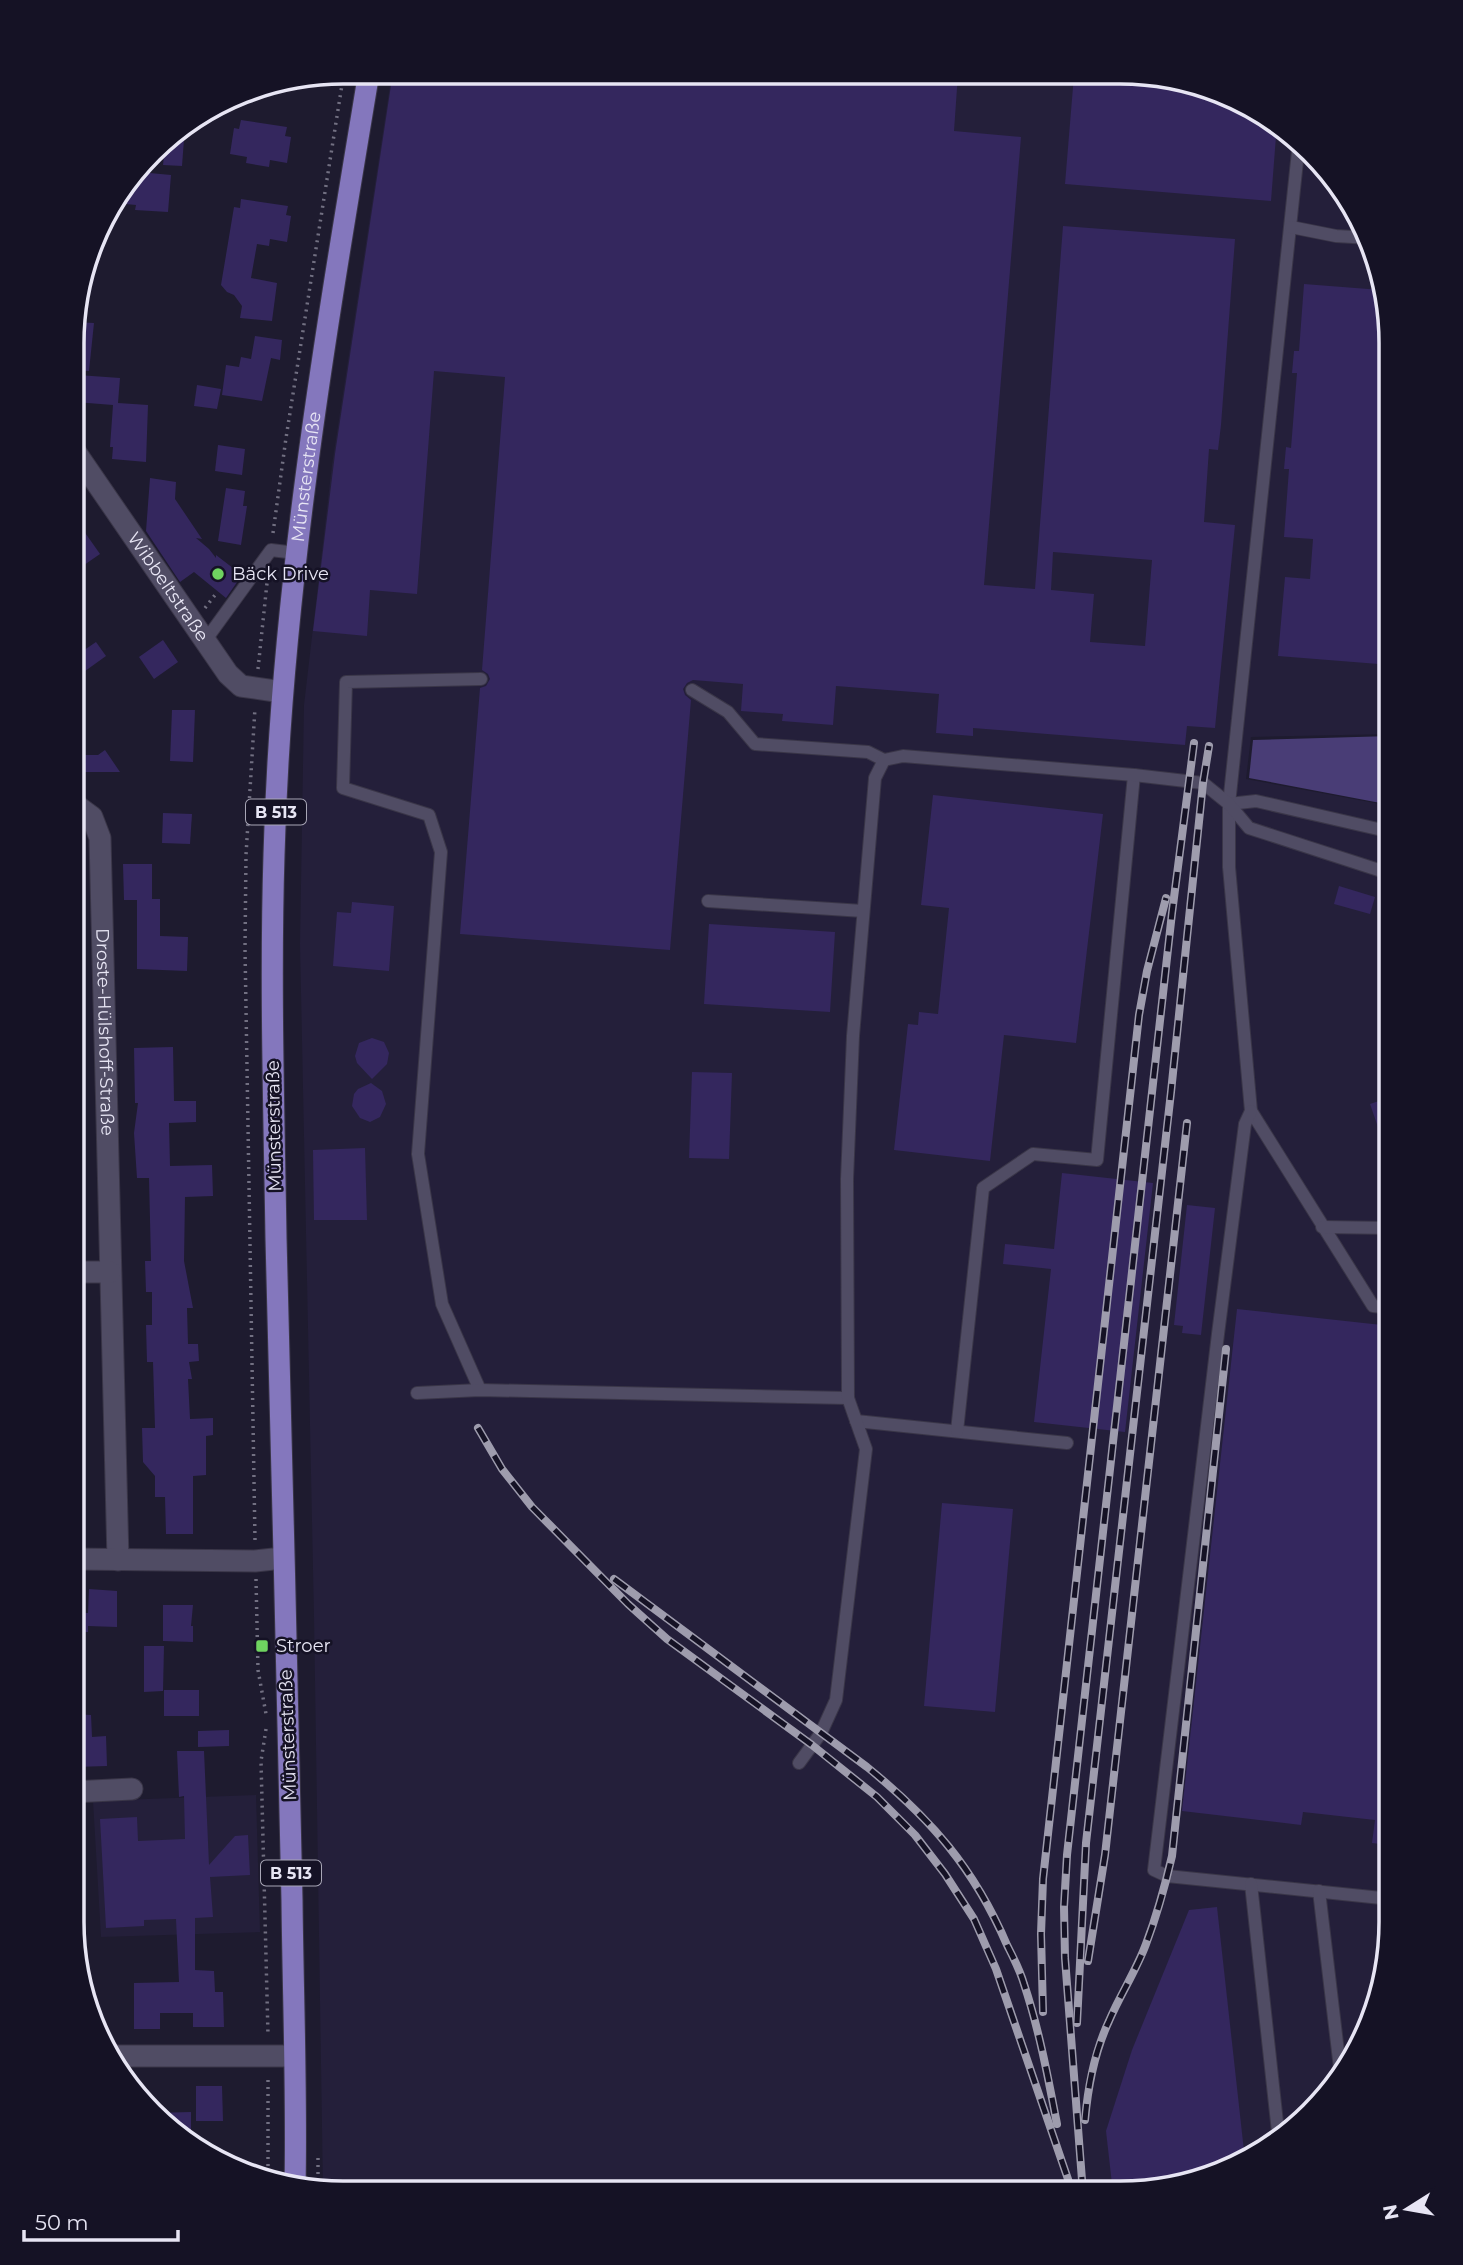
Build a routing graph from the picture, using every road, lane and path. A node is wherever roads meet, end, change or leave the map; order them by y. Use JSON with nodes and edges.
{"nodes":[{"id":1,"x":367,"y":84,"type":"edge"},
{"id":2,"x":1298,"y":155,"type":"edge"},
{"id":3,"x":1292,"y":228,"type":"junction"},
{"id":4,"x":1356,"y":237,"type":"edge"},
{"id":5,"x":84,"y":465,"type":"edge"},
{"id":6,"x":296,"y":553,"type":"junction"},
{"id":7,"x":205,"y":641,"type":"junction"},
{"id":8,"x":481,"y":679,"type":"dead end"},
{"id":9,"x":256,"y":690,"type":"junction"},
{"id":10,"x":692,"y":691,"type":"dead end"},
{"id":11,"x":282,"y":692,"type":"junction"},
{"id":12,"x":884,"y":760,"type":"junction"},
{"id":13,"x":1134,"y":775,"type":"junction"},
{"id":14,"x":1229,"y":804,"type":"junction"},
{"id":15,"x":84,"y":811,"type":"edge"},
{"id":16,"x":1379,"y":829,"type":"edge"},
{"id":17,"x":1379,"y":870,"type":"edge"},
{"id":18,"x":708,"y":901,"type":"dead end"},
{"id":19,"x":863,"y":911,"type":"junction"},
{"id":20,"x":1251,"y":1111,"type":"junction"},
{"id":21,"x":1322,"y":1227,"type":"junction"},
{"id":22,"x":1379,"y":1227,"type":"edge"},
{"id":23,"x":84,"y":1272,"type":"edge"},
{"id":24,"x":110,"y":1272,"type":"junction"},
{"id":25,"x":1379,"y":1307,"type":"edge"},
{"id":26,"x":480,"y":1390,"type":"junction"},
{"id":27,"x":417,"y":1393,"type":"dead end"},
{"id":28,"x":848,"y":1398,"type":"junction"},
{"id":29,"x":856,"y":1421,"type":"junction"},
{"id":30,"x":957,"y":1432,"type":"junction"},
{"id":31,"x":1067,"y":1443,"type":"dead end"},
{"id":32,"x":282,"y":1558,"type":"junction"},
{"id":33,"x":84,"y":1559,"type":"edge"},
{"id":34,"x":118,"y":1560,"type":"junction"},
{"id":35,"x":255,"y":1561,"type":"junction"},
{"id":36,"x":799,"y":1763,"type":"dead end"},
{"id":37,"x":132,"y":1789,"type":"dead end"},
{"id":38,"x":84,"y":1791,"type":"edge"},
{"id":39,"x":1251,"y":1884,"type":"junction"},
{"id":40,"x":1319,"y":1891,"type":"junction"},
{"id":41,"x":1379,"y":1898,"type":"edge"},
{"id":42,"x":122,"y":2056,"type":"edge"},
{"id":43,"x":268,"y":2056,"type":"junction"},
{"id":44,"x":294,"y":2056,"type":"junction"},
{"id":45,"x":1338,"y":2061,"type":"edge"},
{"id":46,"x":1278,"y":2127,"type":"edge"},
{"id":47,"x":318,"y":2153,"type":"dead end"},
{"id":48,"x":268,"y":2170,"type":"edge"},
{"id":49,"x":295,"y":2177,"type":"edge"},
{"id":50,"x":317,"y":2179,"type":"edge"}],
"edges":[{"from":1,"to":6,"type":"main road","name":"Münsterstraße","number":"B 513"},
{"from":2,"to":3,"type":"lane"},
{"from":3,"to":4,"type":"lane"},
{"from":3,"to":14,"type":"lane"},
{"from":5,"to":7,"type":"street","name":"Wibbeltstraße"},
{"from":6,"to":7,"type":"lane"},
{"from":6,"to":11,"type":"main road","name":"Münsterstraße","number":"B 513"},
{"from":7,"to":9,"type":"street","name":"Wibbeltstraße"},
{"from":8,"to":26,"type":"lane"},
{"from":9,"to":11,"type":"street","name":"Wibbeltstraße"},
{"from":9,"to":35,"type":"path"},
{"from":10,"to":12,"type":"lane"},
{"from":11,"to":32,"type":"main road","name":"Münsterstraße","number":"B 513"},
{"from":12,"to":13,"type":"lane"},
{"from":12,"to":19,"type":"lane"},
{"from":13,"to":14,"type":"lane"},
{"from":13,"to":30,"type":"lane"},
{"from":14,"to":16,"type":"lane"},
{"from":14,"to":17,"type":"lane"},
{"from":14,"to":20,"type":"lane"},
{"from":15,"to":24,"type":"street","name":"Droste-Hülshoff-Straße"},
{"from":18,"to":19,"type":"lane"},
{"from":19,"to":28,"type":"lane"},
{"from":20,"to":21,"type":"lane"},
{"from":20,"to":39,"type":"lane"},
{"from":21,"to":22,"type":"lane"},
{"from":21,"to":25,"type":"lane"},
{"from":23,"to":24,"type":"street"},
{"from":24,"to":34,"type":"street","name":"Droste-Hülshoff-Straße"},
{"from":26,"to":27,"type":"lane"},
{"from":26,"to":28,"type":"lane"},
{"from":28,"to":29,"type":"lane"},
{"from":29,"to":30,"type":"lane"},
{"from":29,"to":36,"type":"lane"},
{"from":30,"to":31,"type":"lane"},
{"from":32,"to":35,"type":"street"},
{"from":32,"to":44,"type":"main road","name":"Münsterstraße","number":"B 513"},
{"from":33,"to":34,"type":"street"},
{"from":34,"to":35,"type":"street"},
{"from":35,"to":43,"type":"path"},
{"from":37,"to":38,"type":"street"},
{"from":39,"to":40,"type":"lane"},
{"from":39,"to":46,"type":"lane"},
{"from":40,"to":41,"type":"lane"},
{"from":40,"to":45,"type":"lane"},
{"from":42,"to":43,"type":"street"},
{"from":43,"to":44,"type":"street"},
{"from":43,"to":48,"type":"path"},
{"from":44,"to":49,"type":"main road","name":"Münsterstraße","number":"B 513"},
{"from":47,"to":50,"type":"path"}]}
